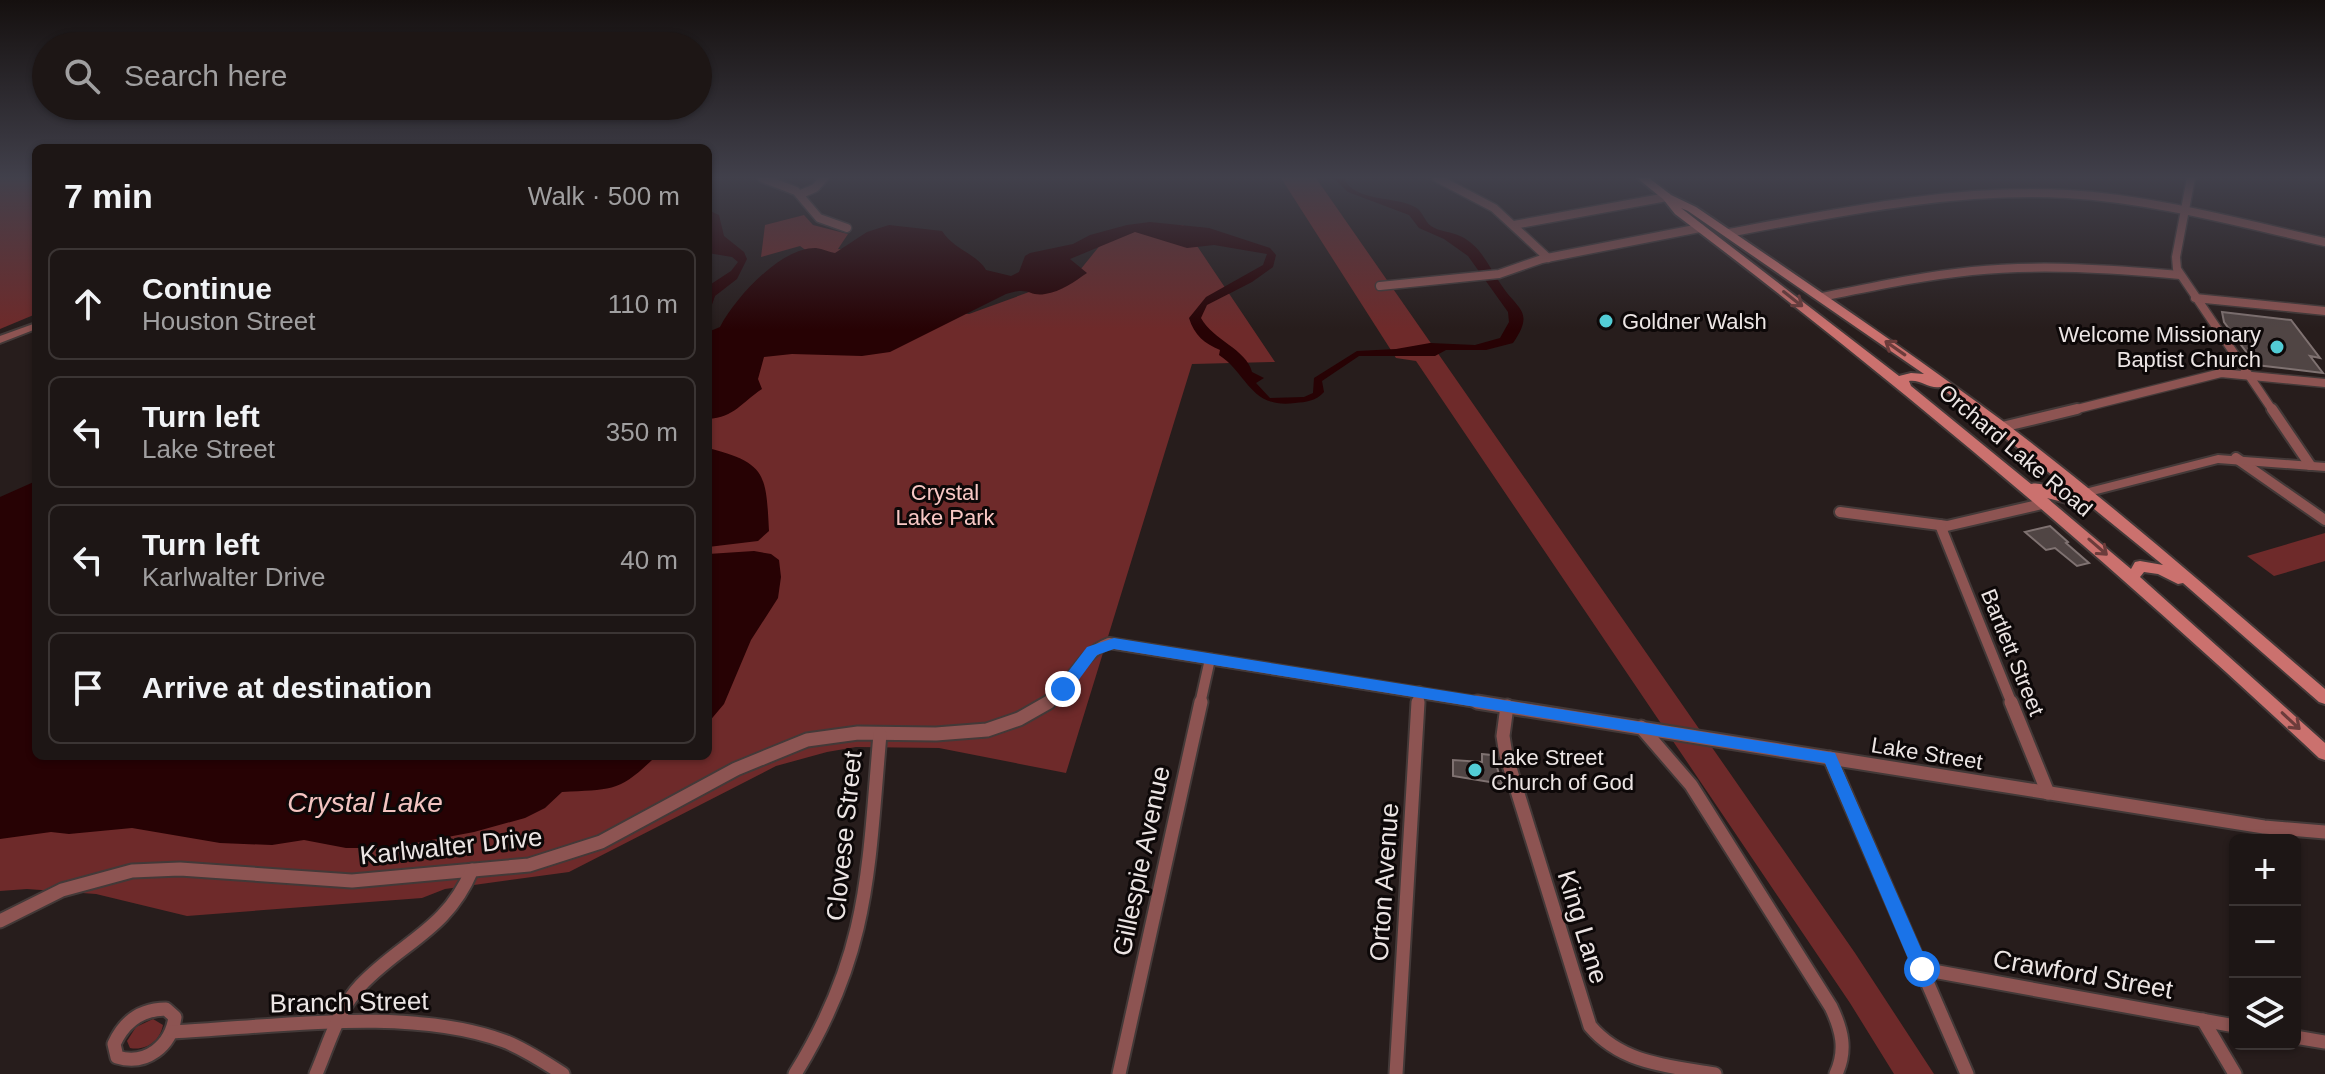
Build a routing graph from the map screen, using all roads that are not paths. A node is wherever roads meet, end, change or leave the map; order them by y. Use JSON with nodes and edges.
{"nodes":[{"id":1,"x":1517,"y":228,"type":"edge"},
{"id":2,"x":1700,"y":228,"type":"joint"},
{"id":3,"x":1721,"y":228,"type":"edge"},
{"id":4,"x":1754,"y":228,"type":"edge"},
{"id":5,"x":2183,"y":228,"type":"edge"},
{"id":6,"x":2263,"y":228,"type":"edge"},
{"id":7,"x":1728,"y":233,"type":"junction"},
{"id":8,"x":2325,"y":242,"type":"edge"},
{"id":9,"x":1548,"y":258,"type":"junction"},
{"id":10,"x":1787,"y":273,"type":"junction"},
{"id":11,"x":2180,"y":275,"type":"junction"},
{"id":12,"x":1765,"y":276,"type":"junction"},
{"id":13,"x":1380,"y":286,"type":"dead end"},
{"id":14,"x":1822,"y":297,"type":"junction"},
{"id":15,"x":2195,"y":298,"type":"junction"},
{"id":16,"x":2325,"y":311,"type":"edge"},
{"id":17,"x":32,"y":328,"type":"edge"},
{"id":18,"x":0,"y":340,"type":"edge"},
{"id":19,"x":2247,"y":374,"type":"junction"},
{"id":20,"x":2325,"y":383,"type":"edge"},
{"id":21,"x":1906,"y":388,"type":"junction"},
{"id":22,"x":1930,"y":408,"type":"junction"},
{"id":23,"x":2002,"y":427,"type":"junction"},
{"id":24,"x":2236,"y":458,"type":"junction"},
{"id":25,"x":2310,"y":465,"type":"junction"},
{"id":26,"x":2325,"y":467,"type":"edge"},
{"id":27,"x":2085,"y":493,"type":"junction"},
{"id":28,"x":2046,"y":503,"type":"junction"},
{"id":29,"x":1840,"y":512,"type":"dead end"},
{"id":30,"x":2325,"y":520,"type":"edge"},
{"id":31,"x":1940,"y":525,"type":"junction"},
{"id":32,"x":2133,"y":577,"type":"junction"},
{"id":33,"x":1098,"y":647,"type":"joint"},
{"id":34,"x":1210,"y":659,"type":"junction"},
{"id":35,"x":1419,"y":692,"type":"junction"},
{"id":36,"x":2324,"y":698,"type":"edge"},
{"id":37,"x":1507,"y":706,"type":"junction"},
{"id":38,"x":1641,"y":727,"type":"junction"},
{"id":39,"x":880,"y":734,"type":"junction"},
{"id":40,"x":2325,"y":753,"type":"edge"},
{"id":41,"x":1830,"y":758,"type":"junction"},
{"id":42,"x":2048,"y":793,"type":"junction"},
{"id":43,"x":2325,"y":832,"type":"edge"},
{"id":44,"x":472,"y":870,"type":"junction"},
{"id":45,"x":0,"y":921,"type":"edge"},
{"id":46,"x":1922,"y":969,"type":"junction"},
{"id":47,"x":2203,"y":1020,"type":"junction"},
{"id":48,"x":338,"y":1024,"type":"junction"},
{"id":49,"x":2229,"y":1025,"type":"edge"},
{"id":50,"x":173,"y":1032,"type":"dead end"},
{"id":51,"x":2301,"y":1038,"type":"edge"},
{"id":52,"x":2325,"y":1042,"type":"edge"},
{"id":53,"x":316,"y":1074,"type":"edge"},
{"id":54,"x":563,"y":1074,"type":"edge"},
{"id":55,"x":795,"y":1074,"type":"edge"},
{"id":56,"x":1119,"y":1074,"type":"edge"},
{"id":57,"x":1396,"y":1074,"type":"edge"},
{"id":58,"x":1715,"y":1074,"type":"edge"},
{"id":59,"x":1836,"y":1074,"type":"edge"},
{"id":60,"x":1967,"y":1074,"type":"edge"},
{"id":61,"x":2235,"y":1074,"type":"edge"}],
"edges":[{"from":1,"to":9,"type":"street"},
{"from":2,"to":9,"type":"street"},
{"from":2,"to":12,"type":"main road","name":"Orchard Lake Road"},
{"from":3,"to":7,"type":"main road","name":"Orchard Lake Road"},
{"from":4,"to":7,"type":"street"},
{"from":5,"to":11,"type":"street"},
{"from":6,"to":8,"type":"street"},
{"from":7,"to":10,"type":"main road","name":"Orchard Lake Road"},
{"from":9,"to":13,"type":"street"},
{"from":10,"to":12,"type":"main road"},
{"from":10,"to":14,"type":"main road","name":"Orchard Lake Road"},
{"from":11,"to":14,"type":"street"},
{"from":11,"to":15,"type":"street"},
{"from":12,"to":21,"type":"main road","name":"Orchard Lake Road","one_way":true},
{"from":23,"to":14,"type":"main road","name":"Orchard Lake Road","one_way":true},
{"from":15,"to":16,"type":"street"},
{"from":15,"to":19,"type":"street"},
{"from":17,"to":18,"type":"street"},
{"from":19,"to":20,"type":"street"},
{"from":19,"to":23,"type":"street"},
{"from":19,"to":25,"type":"street"},
{"from":21,"to":22,"type":"main road","name":"Orchard Lake Road"},
{"from":21,"to":23,"type":"main road"},
{"from":22,"to":27,"type":"main road"},
{"from":22,"to":28,"type":"main road","name":"Orchard Lake Road"},
{"from":23,"to":27,"type":"main road","name":"Orchard Lake Road"},
{"from":24,"to":25,"type":"street"},
{"from":24,"to":27,"type":"street"},
{"from":24,"to":30,"type":"street"},
{"from":25,"to":26,"type":"street"},
{"from":27,"to":36,"type":"main road","name":"Orchard Lake Road"},
{"from":28,"to":31,"type":"street"},
{"from":28,"to":32,"type":"main road","name":"Orchard Lake Road","one_way":true},
{"from":29,"to":31,"type":"street"},
{"from":31,"to":42,"type":"street","name":"Bartlett Street"},
{"from":32,"to":36,"type":"main road"},
{"from":32,"to":40,"type":"main road","name":"Orchard Lake Road","one_way":true},
{"from":33,"to":34,"type":"street","name":"Lake Street"},
{"from":33,"to":39,"type":"street","name":"Karlwalter Drive"},
{"from":34,"to":35,"type":"street","name":"Lake Street"},
{"from":34,"to":56,"type":"street","name":"Gillespie Avenue"},
{"from":35,"to":37,"type":"street","name":"Lake Street"},
{"from":35,"to":57,"type":"street","name":"Orton Avenue"},
{"from":37,"to":38,"type":"street","name":"Lake Street"},
{"from":37,"to":58,"type":"street","name":"King Lane"},
{"from":38,"to":41,"type":"street","name":"Lake Street"},
{"from":38,"to":59,"type":"street"},
{"from":39,"to":44,"type":"street","name":"Karlwalter Drive"},
{"from":39,"to":55,"type":"street","name":"Clovese Street"},
{"from":41,"to":42,"type":"street","name":"Lake Street"},
{"from":41,"to":46,"type":"street"},
{"from":42,"to":43,"type":"street","name":"Lake Street"},
{"from":44,"to":45,"type":"street","name":"Karlwalter Drive"},
{"from":44,"to":48,"type":"street"},
{"from":46,"to":47,"type":"street","name":"Crawford Street"},
{"from":46,"to":60,"type":"street"},
{"from":47,"to":49,"type":"street","name":"Crawford Street"},
{"from":47,"to":61,"type":"street"},
{"from":48,"to":50,"type":"street","name":"Branch Street"},
{"from":48,"to":53,"type":"street"},
{"from":48,"to":54,"type":"street","name":"Branch Street"},
{"from":51,"to":52,"type":"street"}]}
